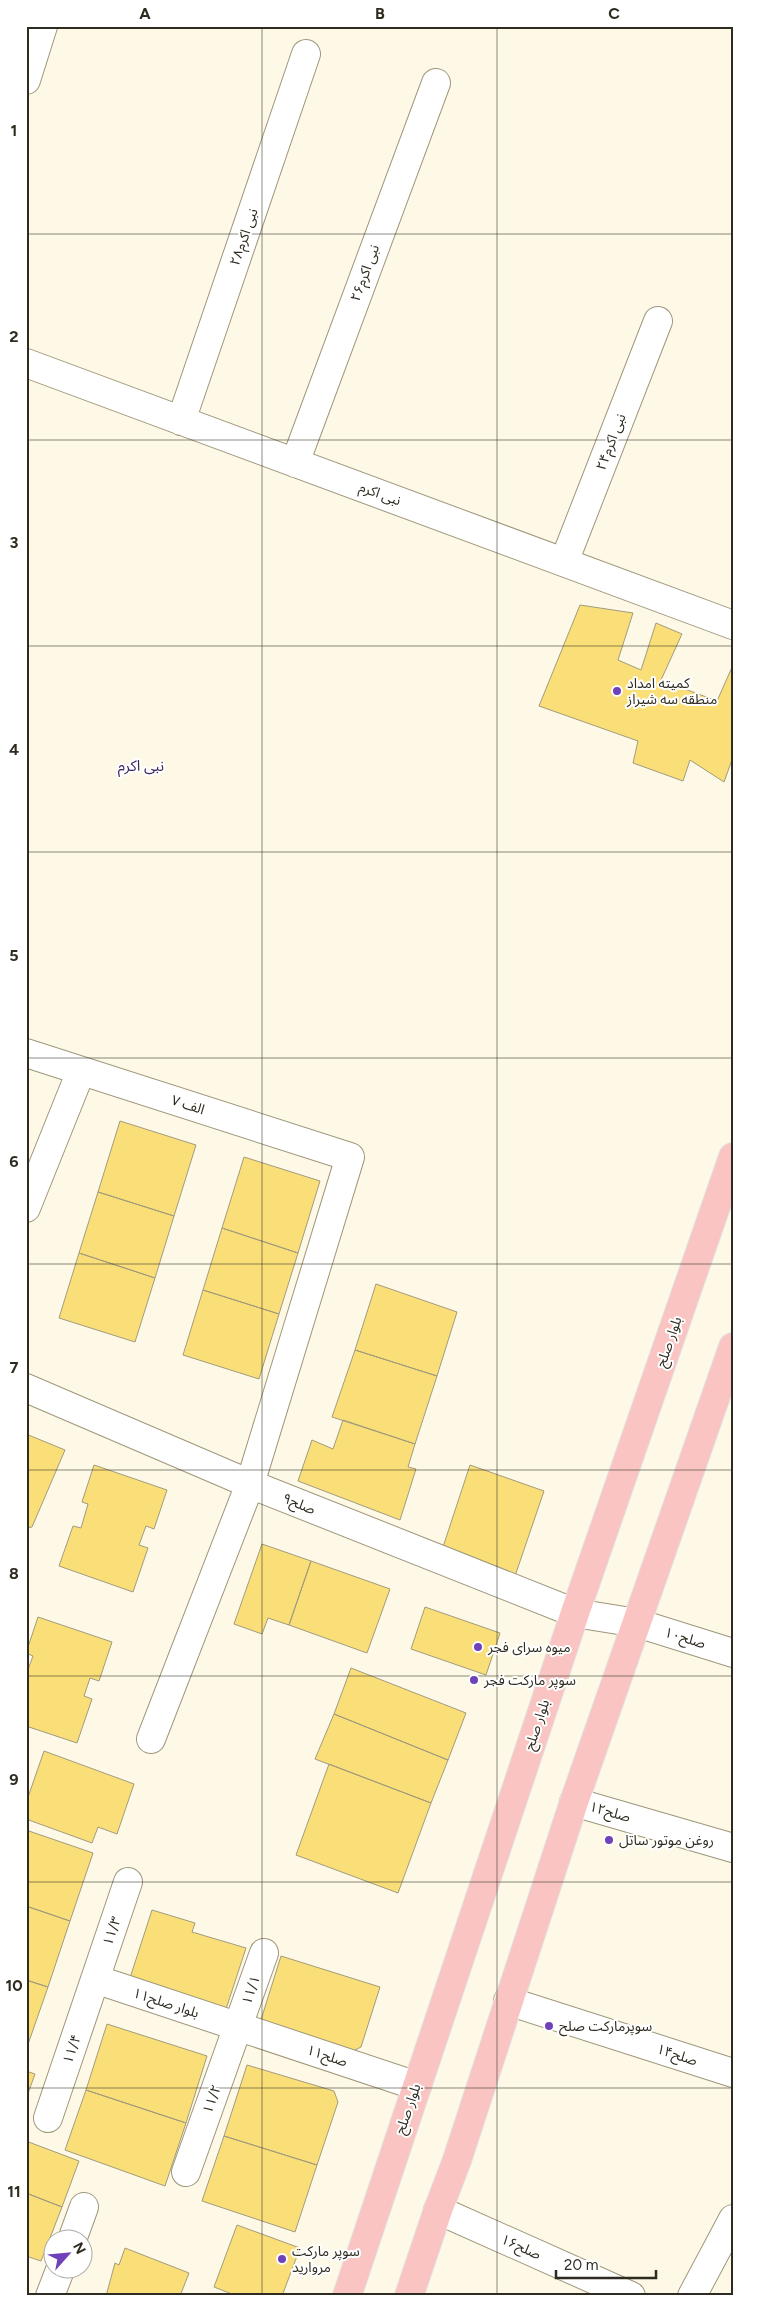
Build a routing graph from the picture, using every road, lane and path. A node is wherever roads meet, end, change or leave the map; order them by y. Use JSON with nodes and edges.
{"nodes":[{"id":1,"x":43,"y":26,"type":"edge"},
{"id":2,"x":306,"y":54,"type":"dead end"},
{"id":3,"x":26,"y":80,"type":"edge"},
{"id":4,"x":436,"y":83,"type":"dead end"},
{"id":5,"x":658,"y":321,"type":"dead end"},
{"id":6,"x":26,"y":363,"type":"edge"},
{"id":7,"x":181,"y":421,"type":"junction"},
{"id":8,"x":295,"y":463,"type":"junction"},
{"id":9,"x":564,"y":562,"type":"junction"},
{"id":10,"x":733,"y":625,"type":"edge"},
{"id":11,"x":26,"y":1054,"type":"edge"},
{"id":12,"x":81,"y":1071,"type":"junction"},
{"id":13,"x":733,"y":1157,"type":"edge"},
{"id":14,"x":26,"y":1208,"type":"edge"},
{"id":15,"x":733,"y":1347,"type":"edge"},
{"id":16,"x":26,"y":1388,"type":"edge"},
{"id":17,"x":250,"y":1484,"type":"junction"},
{"id":18,"x":575,"y":1613,"type":"junction"},
{"id":19,"x":637,"y":1623,"type":"junction"},
{"id":20,"x":733,"y":1653,"type":"edge"},
{"id":21,"x":151,"y":1739,"type":"dead end"},
{"id":22,"x":574,"y":1802,"type":"junction"},
{"id":23,"x":733,"y":1848,"type":"edge"},
{"id":24,"x":128,"y":1882,"type":"dead end"},
{"id":25,"x":264,"y":1953,"type":"dead end"},
{"id":26,"x":95,"y":1980,"type":"junction"},
{"id":27,"x":508,"y":2001,"type":"junction"},
{"id":28,"x":238,"y":2027,"type":"junction"},
{"id":29,"x":733,"y":2073,"type":"edge"},
{"id":30,"x":417,"y":2086,"type":"junction"},
{"id":31,"x":48,"y":2118,"type":"dead end"},
{"id":32,"x":186,"y":2172,"type":"dead end"},
{"id":33,"x":84,"y":2207,"type":"dead end"},
{"id":34,"x":438,"y":2210,"type":"junction"},
{"id":35,"x":733,"y":2219,"type":"edge"},
{"id":36,"x":76,"y":2230,"type":"edge"},
{"id":37,"x":56,"y":2280,"type":"edge"},
{"id":38,"x":26,"y":2293,"type":"edge"},
{"id":39,"x":34,"y":2296,"type":"edge"},
{"id":40,"x":50,"y":2296,"type":"edge"},
{"id":41,"x":347,"y":2296,"type":"edge"},
{"id":42,"x":409,"y":2296,"type":"edge"},
{"id":43,"x":631,"y":2296,"type":"edge"},
{"id":44,"x":692,"y":2296,"type":"edge"}],
"edges":[{"from":1,"to":3,"type":"street"},
{"from":2,"to":7,"type":"street","name":"نبی اکرم۲۸"},
{"from":4,"to":8,"type":"street","name":"نبی اکرم۲۶"},
{"from":5,"to":9,"type":"street","name":"نبی اکرم۲۴"},
{"from":6,"to":7,"type":"street","name":"نبی اکرم"},
{"from":7,"to":8,"type":"street","name":"نبی اکرم"},
{"from":8,"to":9,"type":"street","name":"نبی اکرم"},
{"from":9,"to":10,"type":"street","name":"نبی اکرم"},
{"from":11,"to":12,"type":"street","name":"۷ الف"},
{"from":12,"to":14,"type":"street"},
{"from":12,"to":17,"type":"street","name":"۷ الف"},
{"from":13,"to":18,"type":"main road","name":"بلوار صلح"},
{"from":15,"to":19,"type":"main road"},
{"from":16,"to":17,"type":"street","name":"صلح۹"},
{"from":17,"to":18,"type":"street","name":"صلح۹"},
{"from":17,"to":21,"type":"street"},
{"from":18,"to":19,"type":"street","name":"صلح۹"},
{"from":18,"to":30,"type":"main road","name":"بلوار صلح"},
{"from":19,"to":20,"type":"street","name":"صلح۱۰"},
{"from":19,"to":22,"type":"main road"},
{"from":22,"to":23,"type":"street","name":"صلح۱۲"},
{"from":22,"to":27,"type":"main road"},
{"from":24,"to":26,"type":"street","name":"۱۱/۳"},
{"from":25,"to":28,"type":"street","name":"۱۱/۱"},
{"from":26,"to":28,"type":"street","name":"بلوار صلح۱۱"},
{"from":26,"to":31,"type":"street","name":"۱۱/۴"},
{"from":27,"to":29,"type":"street","name":"صلح۱۴"},
{"from":27,"to":34,"type":"main road"},
{"from":28,"to":30,"type":"street","name":"صلح۱۱"},
{"from":28,"to":32,"type":"street","name":"۱۱/۲"},
{"from":30,"to":41,"type":"main road","name":"بلوار صلح"},
{"from":33,"to":36,"type":"street"},
{"from":34,"to":42,"type":"main road"},
{"from":34,"to":43,"type":"street","name":"صلح۱۶"},
{"from":35,"to":44,"type":"street"},
{"from":37,"to":40,"type":"street"},
{"from":38,"to":39,"type":"street"}]}
